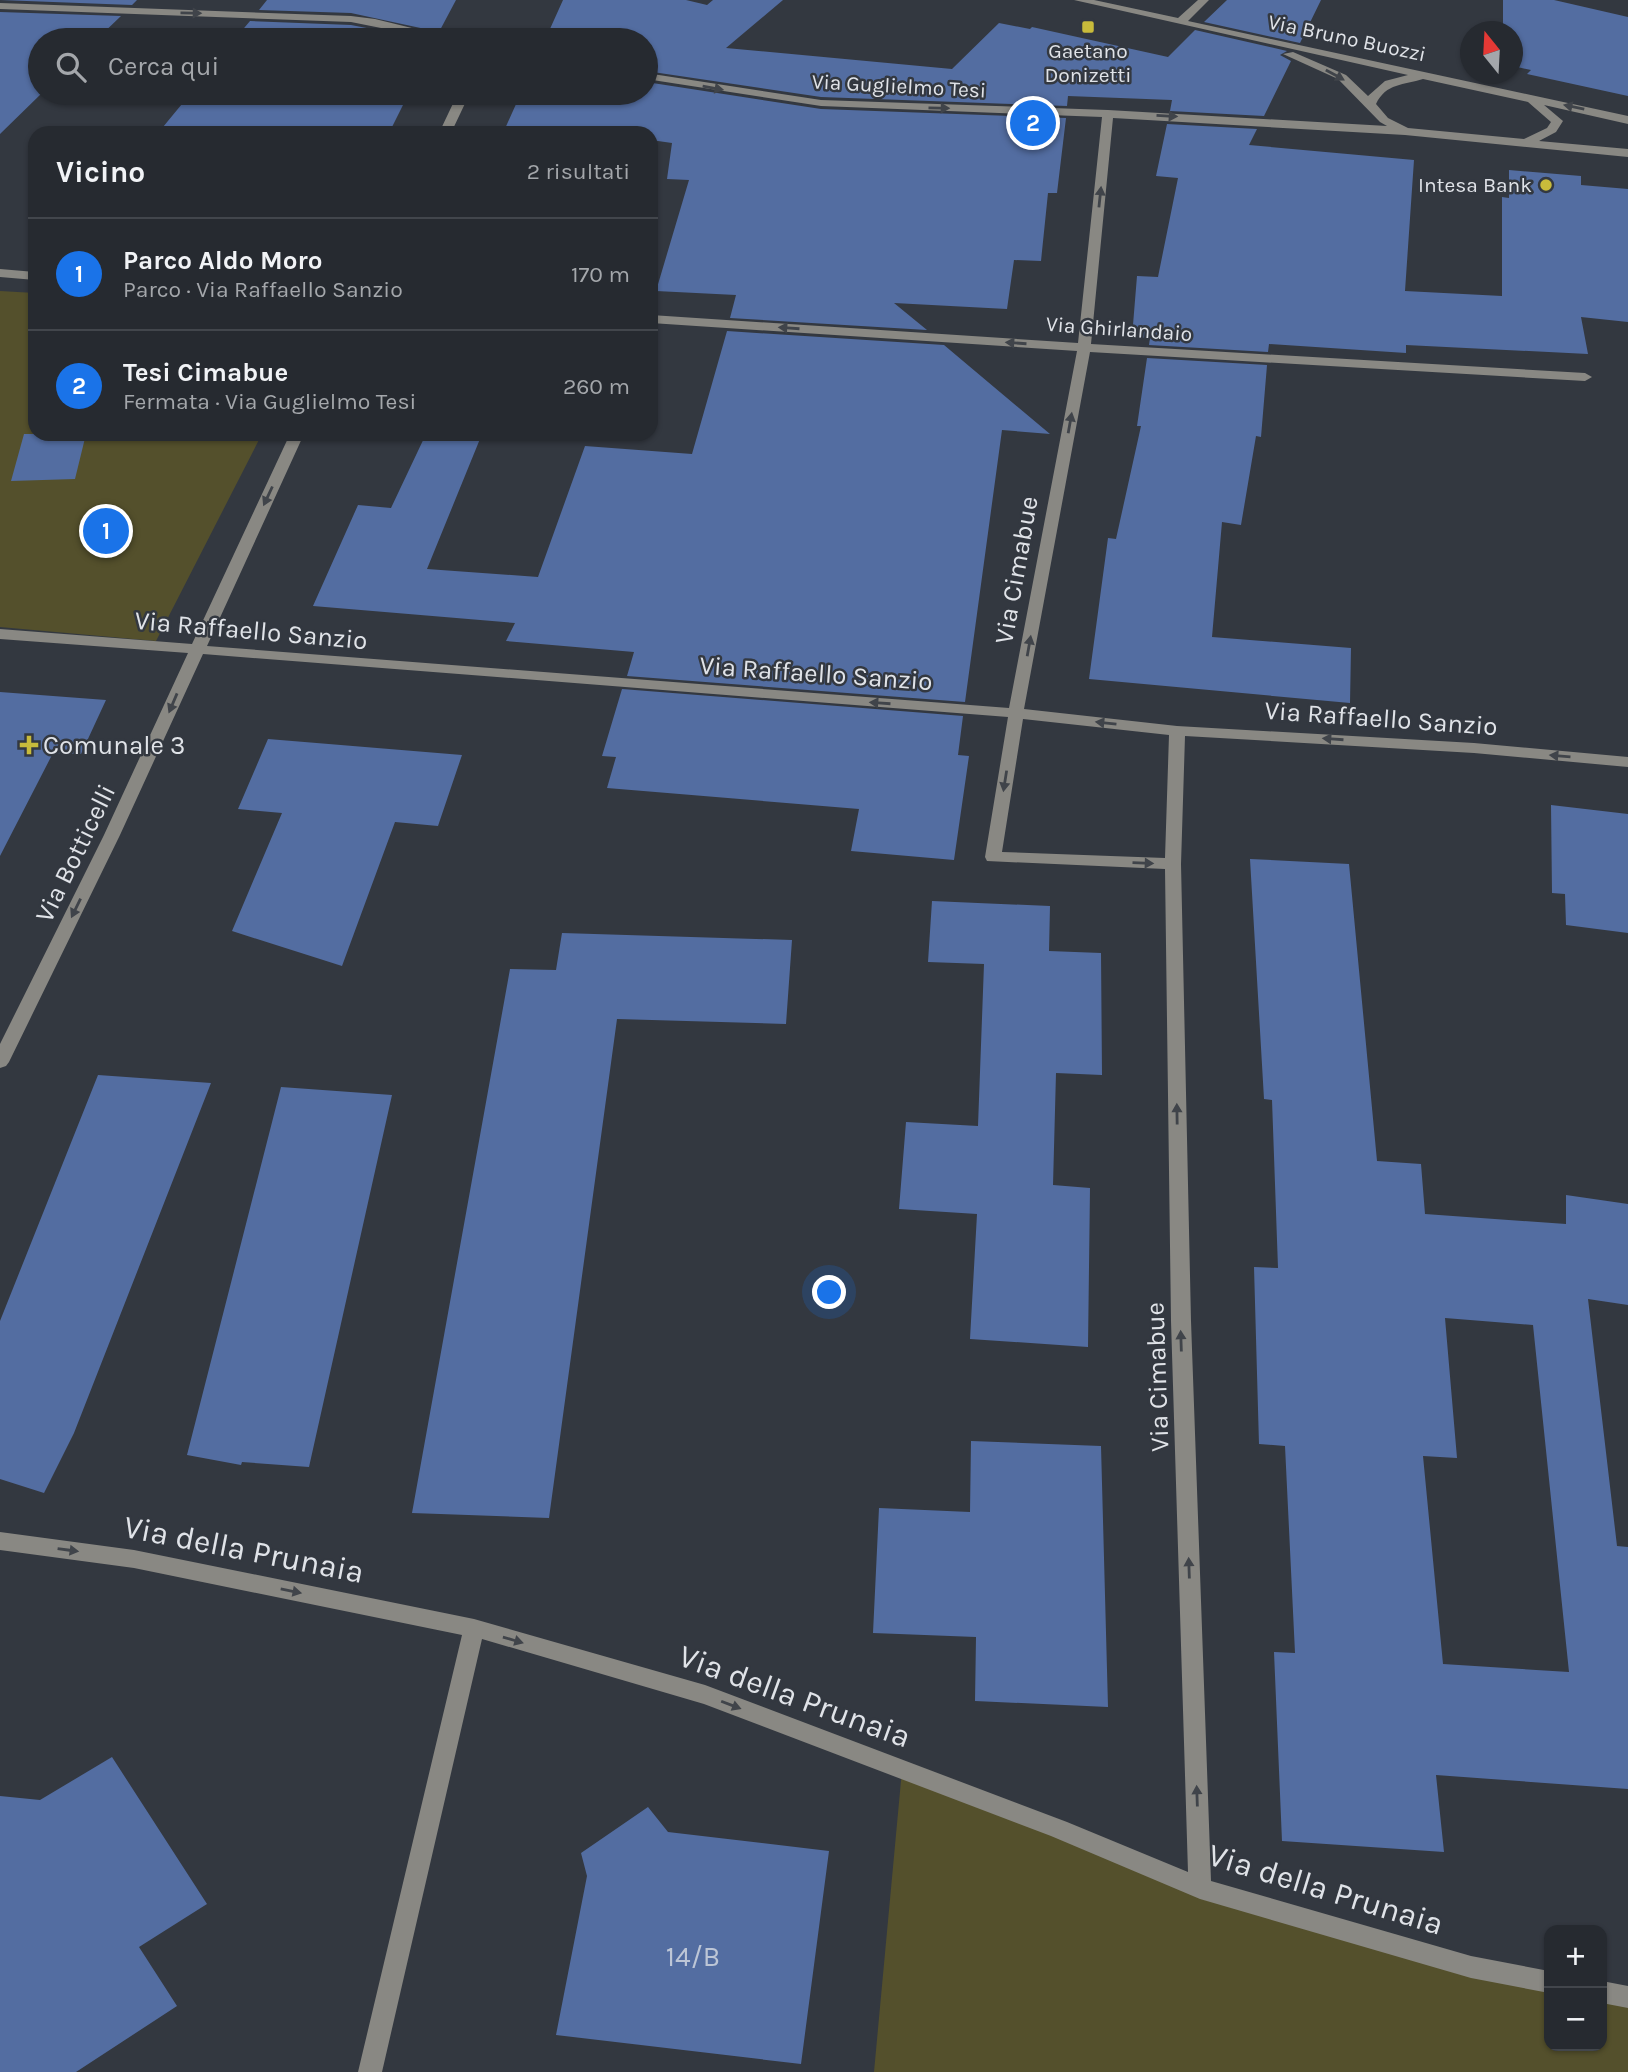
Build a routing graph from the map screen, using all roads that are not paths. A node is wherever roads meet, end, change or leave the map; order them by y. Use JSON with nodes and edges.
{"nodes":[{"id":1,"x":1079,"y":0,"type":"edge"},
{"id":2,"x":1204,"y":0,"type":"edge"},
{"id":3,"x":0,"y":6,"type":"edge"},
{"id":4,"x":1180,"y":22,"type":"junction"},
{"id":5,"x":402,"y":28,"type":"edge"},
{"id":6,"x":1250,"y":38,"type":"junction"},
{"id":7,"x":1435,"y":76,"type":"junction"},
{"id":8,"x":658,"y":78,"type":"edge"},
{"id":9,"x":1520,"y":96,"type":"junction"},
{"id":10,"x":1370,"y":104,"type":"junction"},
{"id":11,"x":458,"y":105,"type":"edge"},
{"id":12,"x":1108,"y":113,"type":"junction"},
{"id":13,"x":1628,"y":120,"type":"edge"},
{"id":14,"x":448,"y":126,"type":"edge"},
{"id":15,"x":1405,"y":131,"type":"junction"},
{"id":16,"x":1525,"y":142,"type":"junction"},
{"id":17,"x":1628,"y":153,"type":"edge"},
{"id":18,"x":0,"y":273,"type":"edge"},
{"id":19,"x":28,"y":275,"type":"edge"},
{"id":20,"x":658,"y":319,"type":"edge"},
{"id":21,"x":1084,"y":348,"type":"junction"},
{"id":22,"x":1585,"y":377,"type":"dead end"},
{"id":23,"x":294,"y":441,"type":"edge"},
{"id":24,"x":0,"y":634,"type":"edge"},
{"id":25,"x":196,"y":651,"type":"junction"},
{"id":26,"x":1016,"y":713,"type":"junction"},
{"id":27,"x":1177,"y":731,"type":"junction"},
{"id":28,"x":1628,"y":762,"type":"edge"},
{"id":29,"x":1174,"y":864,"type":"junction"},
{"id":30,"x":0,"y":1062,"type":"edge"},
{"id":31,"x":0,"y":1541,"type":"edge"},
{"id":32,"x":474,"y":1628,"type":"junction"},
{"id":33,"x":1200,"y":1888,"type":"junction"},
{"id":34,"x":1544,"y":1981,"type":"edge"},
{"id":35,"x":1607,"y":1993,"type":"edge"},
{"id":36,"x":1628,"y":1997,"type":"edge"},
{"id":37,"x":370,"y":2072,"type":"edge"}],
"edges":[{"from":1,"to":4,"type":"street","name":"Via Bruno Buozzi"},
{"from":2,"to":4,"type":"street"},
{"from":3,"to":5,"type":"street","one_way":true},
{"from":4,"to":6,"type":"street","name":"Via Bruno Buozzi"},
{"from":6,"to":7,"type":"street","name":"Via Bruno Buozzi"},
{"from":6,"to":10,"type":"street","name":"Via Bruno Buozzi","one_way":true},
{"from":7,"to":9,"type":"street","name":"Via Bruno Buozzi"},
{"from":7,"to":10,"type":"street","name":"Via Bruno Buozzi"},
{"from":8,"to":12,"type":"street","name":"Via Guglielmo Tesi","one_way":true},
{"from":13,"to":9,"type":"street","name":"Via Bruno Buozzi","one_way":true},
{"from":9,"to":16,"type":"street","name":"Via Bruno Buozzi"},
{"from":10,"to":15,"type":"street","name":"Via Bruno Buozzi"},
{"from":11,"to":14,"type":"street"},
{"from":12,"to":15,"type":"street","name":"Via Guglielmo Tesi","one_way":true},
{"from":21,"to":12,"type":"street","name":"Via Cimabue","one_way":true},
{"from":15,"to":16,"type":"street","name":"Via Bruno Buozzi"},
{"from":16,"to":17,"type":"street","name":"Via Bruno Buozzi"},
{"from":18,"to":19,"type":"street"},
{"from":21,"to":20,"type":"street","name":"Via Ghirlandaio","one_way":true},
{"from":21,"to":22,"type":"street","name":"Via Ghirlandaio"},
{"from":26,"to":21,"type":"street","name":"Via Cimabue","one_way":true},
{"from":23,"to":25,"type":"street","name":"Via Botticelli","one_way":true},
{"from":24,"to":25,"type":"street","name":"Via Raffaello Sanzio"},
{"from":26,"to":25,"type":"street","name":"Via Raffaello Sanzio","one_way":true},
{"from":25,"to":30,"type":"street","name":"Via Botticelli","one_way":true},
{"from":27,"to":26,"type":"street","name":"Via Raffaello Sanzio","one_way":true},
{"from":26,"to":29,"type":"street","name":"Via Cimabue","one_way":true},
{"from":28,"to":27,"type":"street","name":"Via Raffaello Sanzio","one_way":true},
{"from":27,"to":29,"type":"street","name":"Via Cimabue"},
{"from":33,"to":29,"type":"street","name":"Via Cimabue","one_way":true},
{"from":31,"to":32,"type":"street","name":"Via della Prunaia","one_way":true},
{"from":32,"to":33,"type":"street","name":"Via della Prunaia","one_way":true},
{"from":32,"to":37,"type":"street"},
{"from":33,"to":34,"type":"street","name":"Via della Prunaia"},
{"from":35,"to":36,"type":"street"}]}
